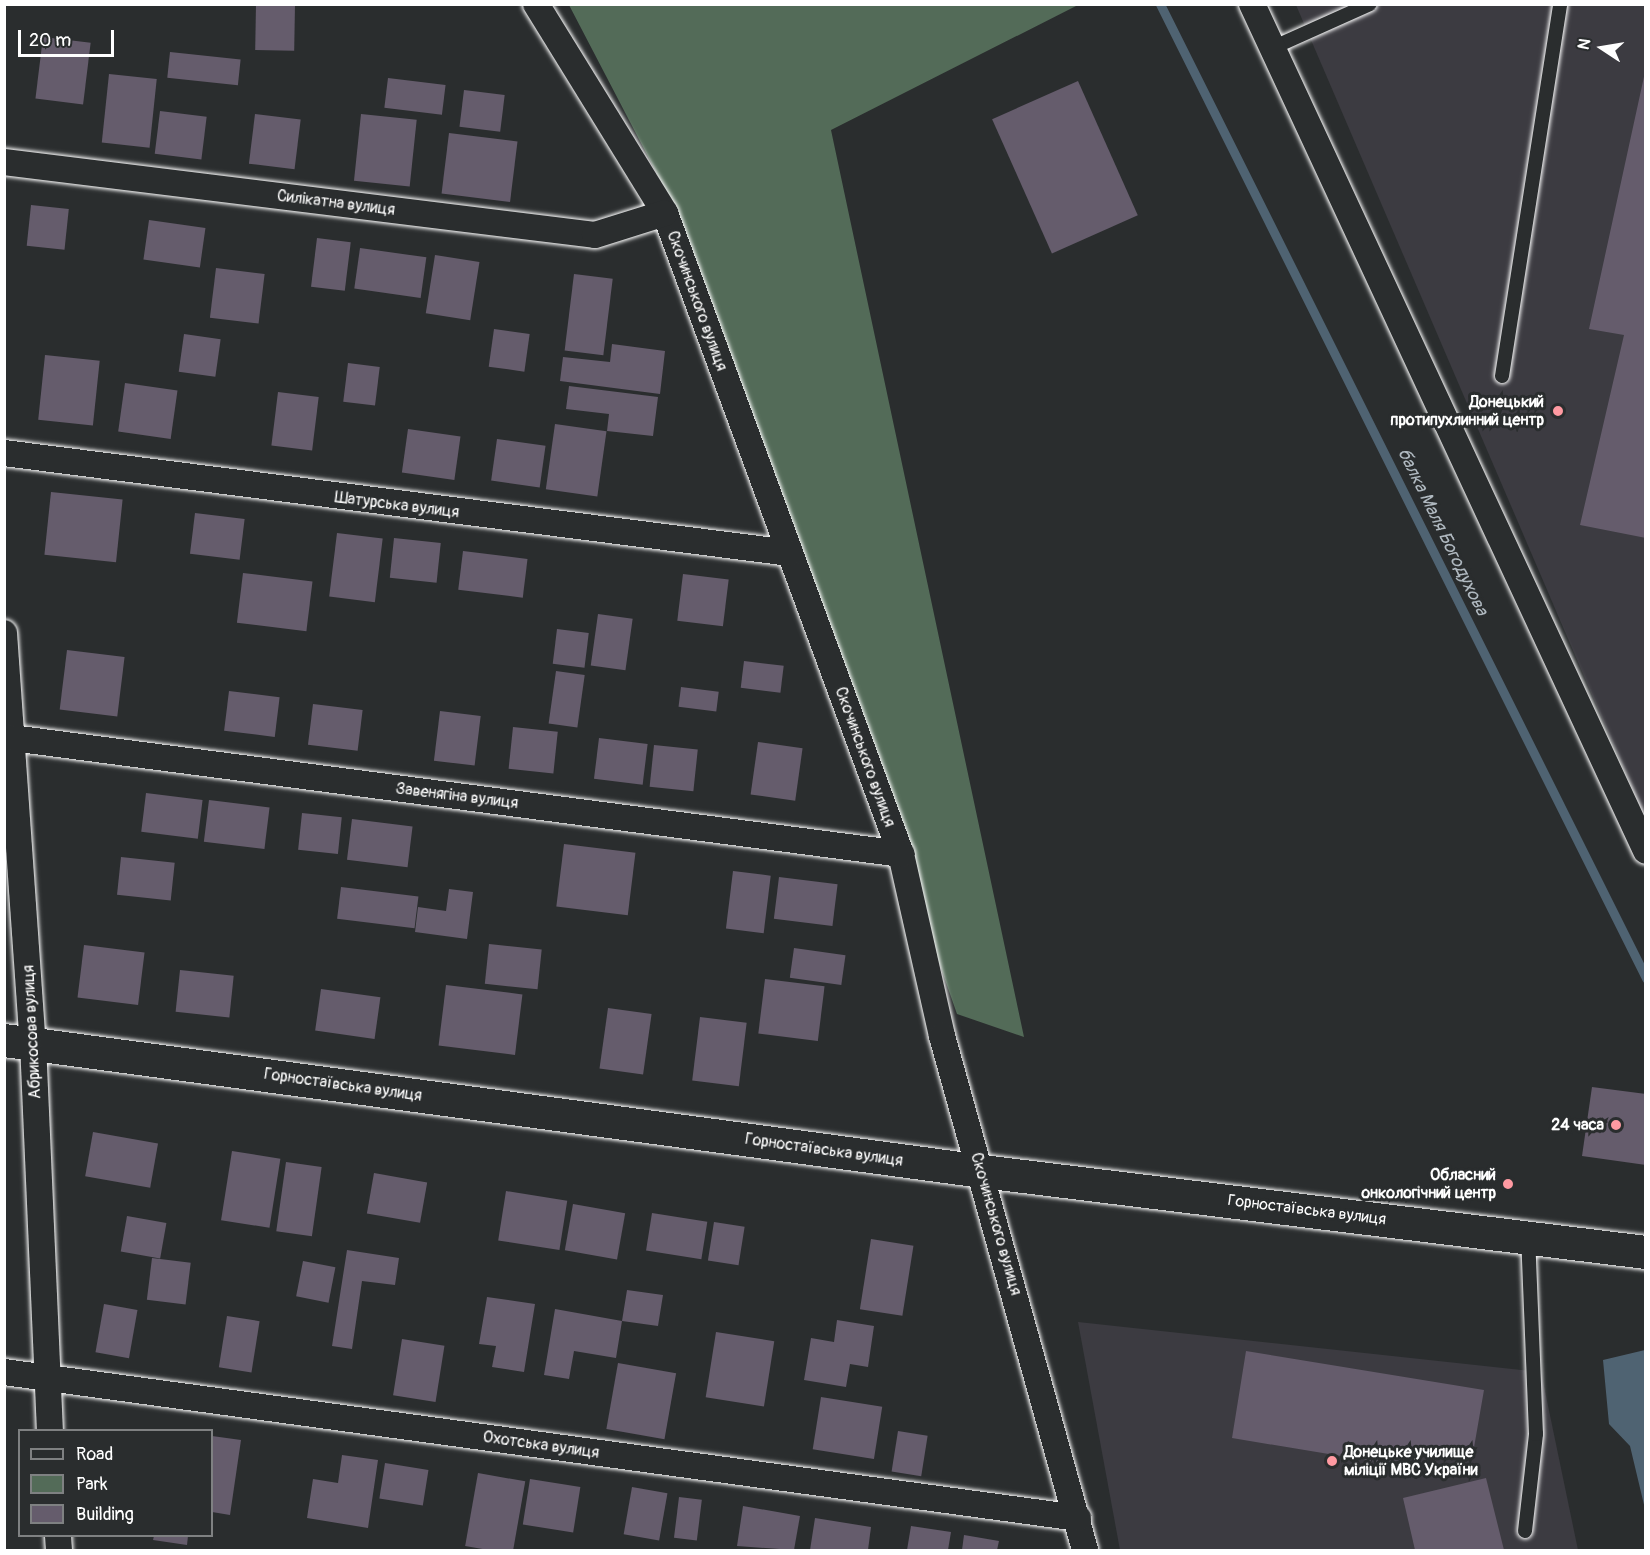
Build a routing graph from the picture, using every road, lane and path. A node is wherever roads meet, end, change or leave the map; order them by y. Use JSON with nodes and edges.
{"nodes":[{"id":1,"x":536,"y":4,"type":"edge"},
{"id":2,"x":1252,"y":4,"type":"edge"},
{"id":3,"x":1370,"y":4,"type":"edge"},
{"id":4,"x":1560,"y":4,"type":"edge"},
{"id":5,"x":1272,"y":48,"type":"junction"},
{"id":6,"x":4,"y":162,"type":"edge"},
{"id":7,"x":664,"y":213,"type":"junction"},
{"id":8,"x":1502,"y":376,"type":"dead end"},
{"id":9,"x":4,"y":453,"type":"edge"},
{"id":10,"x":790,"y":553,"type":"junction"},
{"id":11,"x":4,"y":633,"type":"edge"},
{"id":12,"x":12,"y":738,"type":"junction"},
{"id":13,"x":1646,"y":851,"type":"edge"},
{"id":14,"x":901,"y":854,"type":"junction"},
{"id":15,"x":19,"y":1041,"type":"edge"},
{"id":16,"x":982,"y":1171,"type":"junction"},
{"id":17,"x":1528,"y":1237,"type":"junction"},
{"id":18,"x":1646,"y":1252,"type":"edge"},
{"id":19,"x":4,"y":1372,"type":"edge"},
{"id":20,"x":46,"y":1378,"type":"junction"},
{"id":21,"x":50,"y":1429,"type":"edge"},
{"id":22,"x":1078,"y":1518,"type":"junction"},
{"id":23,"x":1525,"y":1531,"type":"dead end"},
{"id":24,"x":1085,"y":1551,"type":"edge"}],
"edges":[{"from":1,"to":7,"type":"street","name":"Скочинського вулиця"},
{"from":2,"to":5,"type":"street"},
{"from":3,"to":5,"type":"lane"},
{"from":4,"to":8,"type":"lane"},
{"from":5,"to":13,"type":"street"},
{"from":6,"to":7,"type":"street","name":"Силікатна вулиця"},
{"from":7,"to":10,"type":"street","name":"Скочинського вулиця"},
{"from":9,"to":10,"type":"street","name":"Шатурська вулиця"},
{"from":10,"to":14,"type":"street","name":"Скочинського вулиця"},
{"from":11,"to":12,"type":"street","name":"Абрикосова вулиця"},
{"from":12,"to":14,"type":"street","name":"Завенягіна вулиця"},
{"from":12,"to":15,"type":"street","name":"Абрикосова вулиця"},
{"from":14,"to":16,"type":"street","name":"Скочинського вулиця"},
{"from":15,"to":16,"type":"main road","name":"Горностаївська вулиця"},
{"from":15,"to":20,"type":"street","name":"Абрикосова вулиця"},
{"from":16,"to":17,"type":"main road","name":"Горностаївська вулиця"},
{"from":16,"to":22,"type":"street","name":"Скочинського вулиця"},
{"from":17,"to":18,"type":"main road","name":"Горностаївська вулиця"},
{"from":17,"to":23,"type":"lane"},
{"from":19,"to":20,"type":"street","name":"Охотська вулиця"},
{"from":20,"to":21,"type":"street","name":"Абрикосова вулиця"},
{"from":20,"to":22,"type":"street","name":"Охотська вулиця"},
{"from":22,"to":24,"type":"street","name":"Скочинського вулиця"}]}
